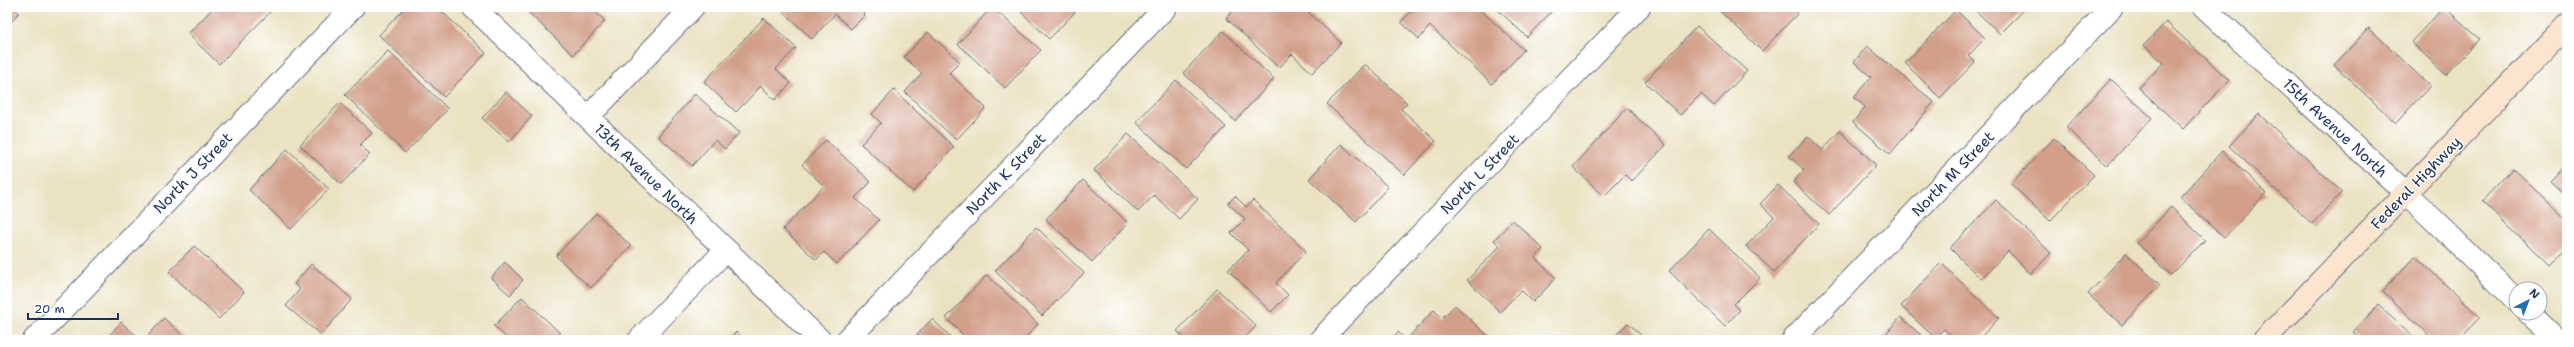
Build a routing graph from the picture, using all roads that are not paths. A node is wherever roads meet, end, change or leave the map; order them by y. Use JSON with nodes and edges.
{"nodes":[{"id":1,"x":353,"y":7,"type":"edge"},
{"id":2,"x":473,"y":7,"type":"edge"},
{"id":3,"x":693,"y":7,"type":"edge"},
{"id":4,"x":1166,"y":7,"type":"edge"},
{"id":5,"x":1639,"y":7,"type":"edge"},
{"id":6,"x":2112,"y":7,"type":"edge"},
{"id":7,"x":2204,"y":7,"type":"edge"},
{"id":8,"x":2567,"y":25,"type":"edge"},
{"id":9,"x":588,"y":117,"type":"junction"},
{"id":10,"x":2406,"y":193,"type":"junction"},
{"id":11,"x":726,"y":250,"type":"junction"},
{"id":12,"x":2508,"y":292,"type":"edge"},
{"id":13,"x":2537,"y":321,"type":"edge"},
{"id":14,"x":34,"y":340,"type":"edge"},
{"id":15,"x":639,"y":340,"type":"edge"},
{"id":16,"x":820,"y":340,"type":"edge"},
{"id":17,"x":847,"y":340,"type":"edge"},
{"id":18,"x":1320,"y":340,"type":"edge"},
{"id":19,"x":1793,"y":340,"type":"edge"},
{"id":20,"x":2264,"y":340,"type":"edge"},
{"id":21,"x":2557,"y":340,"type":"edge"}],
"edges":[{"from":1,"to":14,"type":"street","name":"North J Street"},
{"from":2,"to":9,"type":"street","name":"13th Avenue North"},
{"from":3,"to":9,"type":"street"},
{"from":4,"to":17,"type":"street","name":"North K Street"},
{"from":5,"to":18,"type":"street","name":"North L Street"},
{"from":6,"to":19,"type":"street","name":"North M Street"},
{"from":7,"to":10,"type":"street","name":"15th Avenue North"},
{"from":8,"to":10,"type":"main road","name":"Federal Highway"},
{"from":9,"to":11,"type":"street","name":"13th Avenue North"},
{"from":10,"to":12,"type":"street","name":"15th Avenue North"},
{"from":10,"to":20,"type":"main road","name":"Federal Highway"},
{"from":11,"to":15,"type":"street"},
{"from":11,"to":16,"type":"street","name":"13th Avenue North"},
{"from":13,"to":21,"type":"street"}]}
